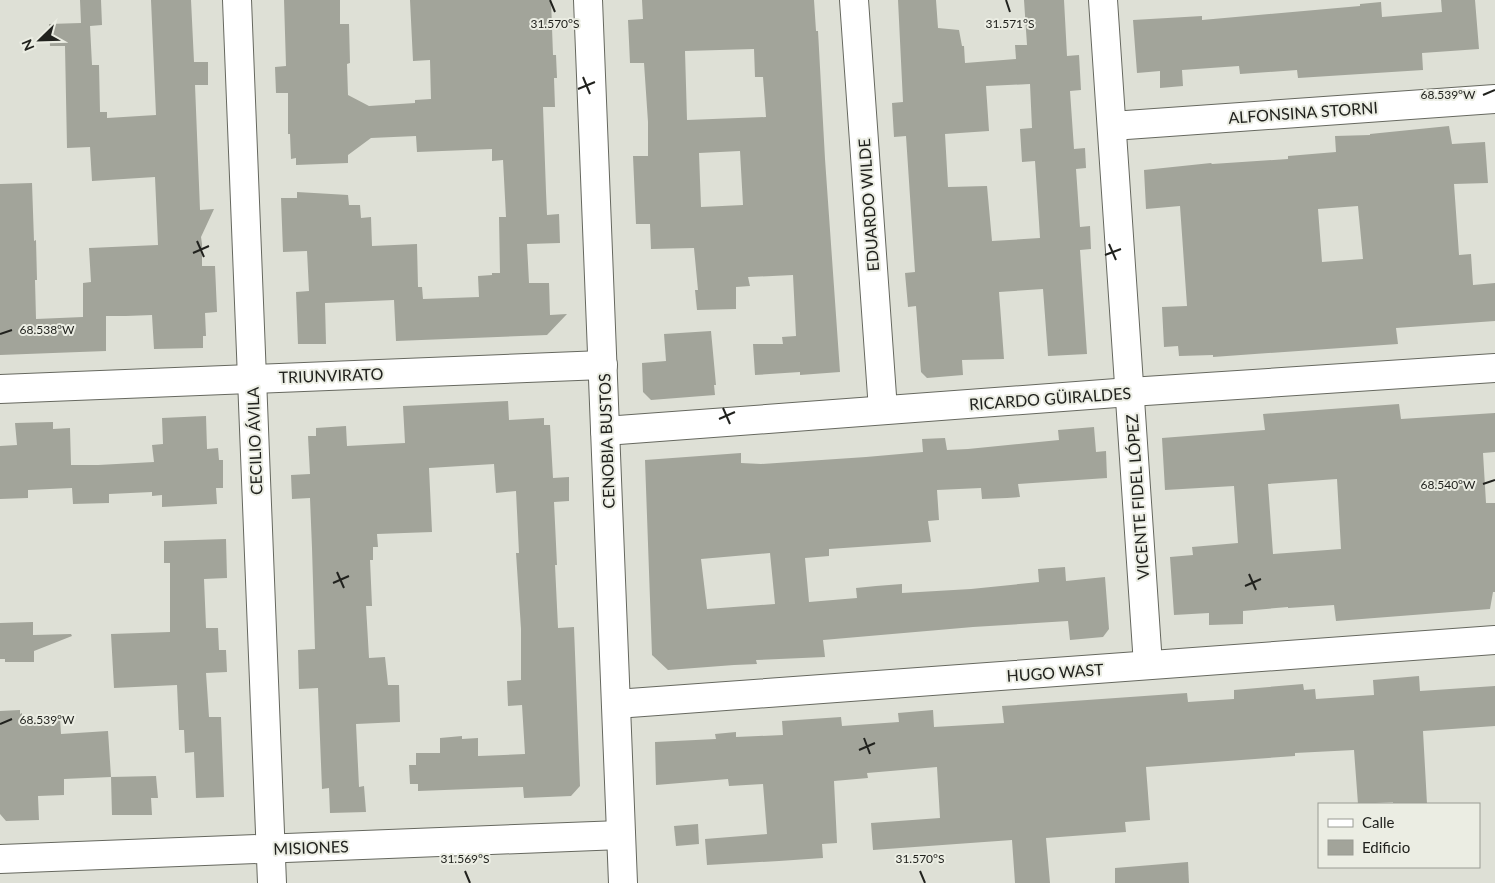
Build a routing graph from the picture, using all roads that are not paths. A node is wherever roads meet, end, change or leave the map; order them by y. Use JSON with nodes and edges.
{"nodes":[{"id":1,"x":237,"y":0,"type":"edge"},
{"id":2,"x":588,"y":0,"type":"edge"},
{"id":3,"x":854,"y":0,"type":"edge"},
{"id":4,"x":1103,"y":0,"type":"edge"},
{"id":5,"x":1495,"y":98,"type":"edge"},
{"id":6,"x":1112,"y":126,"type":"junction"},
{"id":7,"x":603,"y":365,"type":"junction"},
{"id":8,"x":1495,"y":368,"type":"edge"},
{"id":9,"x":252,"y":378,"type":"junction"},
{"id":10,"x":0,"y":389,"type":"edge"},
{"id":11,"x":1130,"y":392,"type":"junction"},
{"id":12,"x":883,"y":410,"type":"junction"},
{"id":13,"x":605,"y":431,"type":"junction"},
{"id":14,"x":1495,"y":640,"type":"edge"},
{"id":15,"x":1148,"y":665,"type":"junction"},
{"id":16,"x":616,"y":704,"type":"junction"},
{"id":17,"x":621,"y":834,"type":"junction"},
{"id":18,"x":270,"y":849,"type":"junction"},
{"id":19,"x":0,"y":860,"type":"edge"},
{"id":20,"x":272,"y":883,"type":"edge"},
{"id":21,"x":623,"y":883,"type":"edge"}],
"edges":[{"from":1,"to":9,"type":"street","name":"CECILIO ÁVILA"},
{"from":2,"to":7,"type":"street","name":"CENOBIA BUSTOS"},
{"from":3,"to":12,"type":"street","name":"EDUARDO WILDE"},
{"from":4,"to":6,"type":"street","name":"VICENTE FIDEL LÓPEZ"},
{"from":5,"to":6,"type":"street","name":"ALFONSINA STORNI"},
{"from":6,"to":11,"type":"street","name":"VICENTE FIDEL LÓPEZ"},
{"from":7,"to":9,"type":"street","name":"TRIUNVIRATO"},
{"from":7,"to":13,"type":"street","name":"CENOBIA BUSTOS"},
{"from":8,"to":11,"type":"street","name":"RICARDO GÜIRALDES"},
{"from":9,"to":10,"type":"street","name":"TRIUNVIRATO"},
{"from":9,"to":18,"type":"street","name":"CECILIO ÁVILA"},
{"from":11,"to":12,"type":"street","name":"RICARDO GÜIRALDES"},
{"from":11,"to":15,"type":"street","name":"VICENTE FIDEL LÓPEZ"},
{"from":12,"to":13,"type":"street","name":"RICARDO GÜIRALDES"},
{"from":13,"to":16,"type":"street","name":"CENOBIA BUSTOS"},
{"from":14,"to":15,"type":"street","name":"HUGO WAST"},
{"from":15,"to":16,"type":"street","name":"HUGO WAST"},
{"from":16,"to":17,"type":"street","name":"CENOBIA BUSTOS"},
{"from":17,"to":18,"type":"street","name":"MISIONES"},
{"from":17,"to":21,"type":"street","name":"CENOBIA BUSTOS"},
{"from":18,"to":19,"type":"street","name":"MISIONES"},
{"from":18,"to":20,"type":"street","name":"CECILIO ÁVILA"}]}
